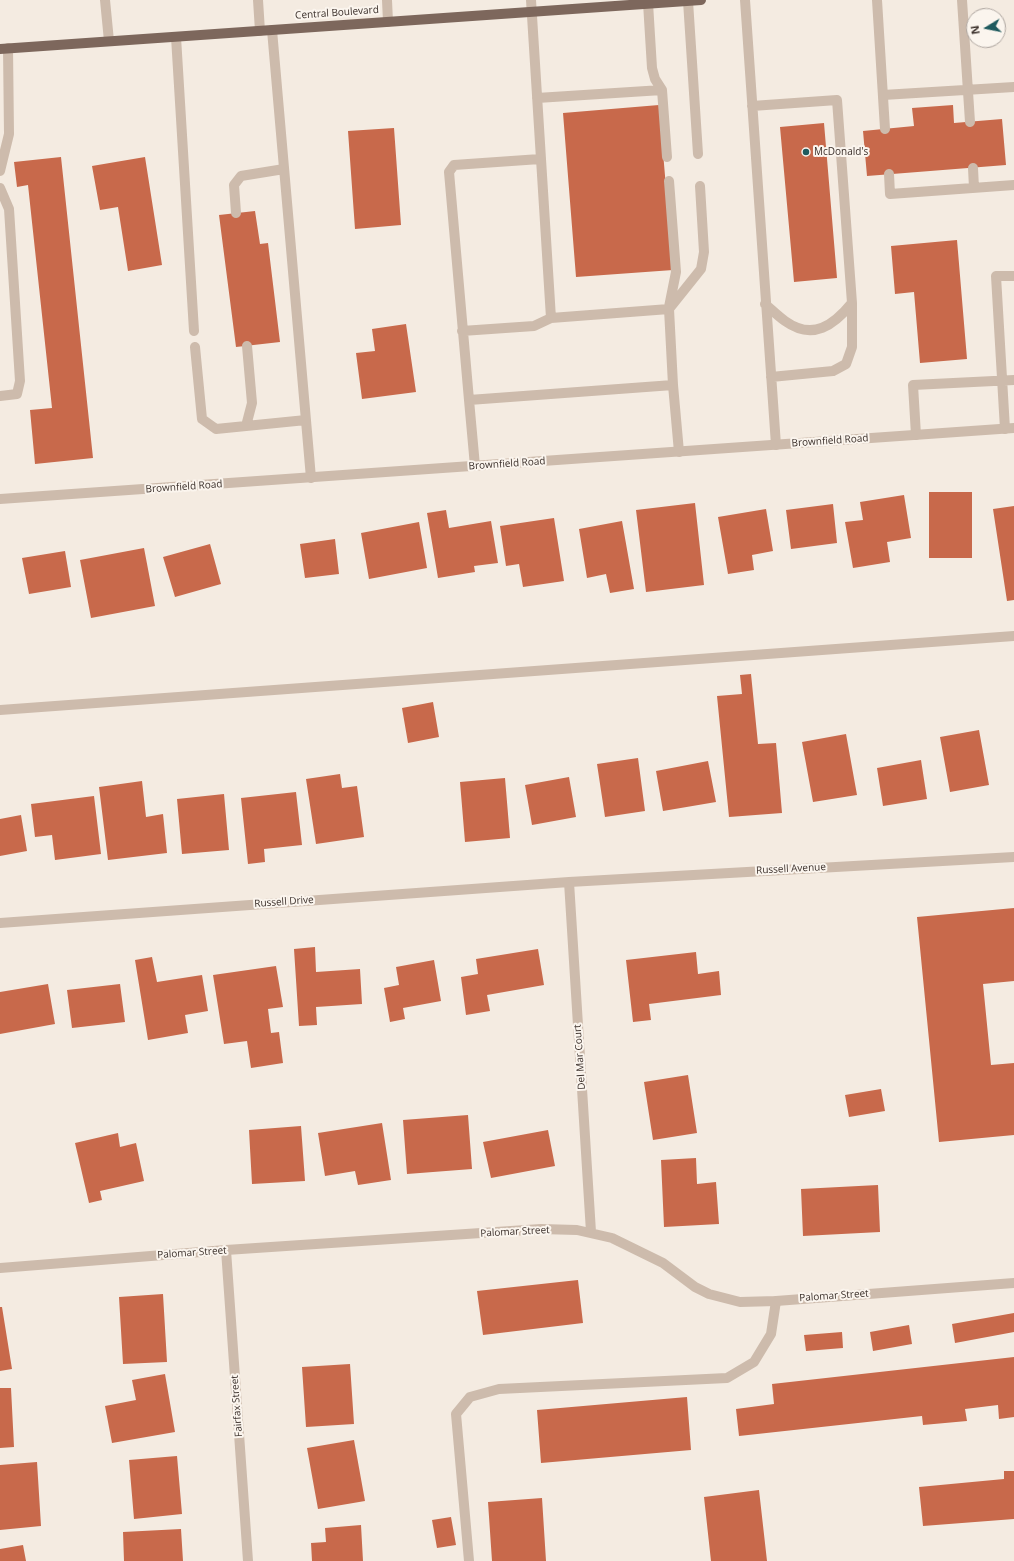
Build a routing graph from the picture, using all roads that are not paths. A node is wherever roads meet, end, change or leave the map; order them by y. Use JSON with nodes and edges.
{"nodes":[{"id":1,"x":105,"y":0,"type":"edge"},
{"id":2,"x":258,"y":0,"type":"edge"},
{"id":3,"x":386,"y":0,"type":"edge"},
{"id":4,"x":531,"y":0,"type":"edge"},
{"id":5,"x":701,"y":0,"type":"edge"},
{"id":6,"x":745,"y":0,"type":"edge"},
{"id":7,"x":877,"y":0,"type":"edge"},
{"id":8,"x":962,"y":0,"type":"edge"},
{"id":9,"x":688,"y":1,"type":"edge"},
{"id":10,"x":648,"y":4,"type":"junction"},
{"id":11,"x":532,"y":12,"type":"junction"},
{"id":12,"x":388,"y":22,"type":"junction"},
{"id":13,"x":260,"y":30,"type":"junction"},
{"id":14,"x":272,"y":30,"type":"junction"},
{"id":15,"x":176,"y":37,"type":"junction"},
{"id":16,"x":109,"y":41,"type":"junction"},
{"id":17,"x":4,"y":49,"type":"edge"},
{"id":18,"x":1014,"y":87,"type":"edge"},
{"id":19,"x":662,"y":90,"type":"junction"},
{"id":20,"x":968,"y":90,"type":"junction"},
{"id":21,"x":883,"y":95,"type":"junction"},
{"id":22,"x":537,"y":98,"type":"junction"},
{"id":23,"x":752,"y":106,"type":"junction"},
{"id":24,"x":970,"y":122,"type":"dead end"},
{"id":25,"x":885,"y":129,"type":"dead end"},
{"id":26,"x":698,"y":154,"type":"dead end"},
{"id":27,"x":667,"y":157,"type":"dead end"},
{"id":28,"x":540,"y":159,"type":"junction"},
{"id":29,"x":284,"y":168,"type":"junction"},
{"id":30,"x":973,"y":168,"type":"dead end"},
{"id":31,"x":0,"y":171,"type":"edge"},
{"id":32,"x":889,"y":174,"type":"dead end"},
{"id":33,"x":669,"y":181,"type":"dead end"},
{"id":34,"x":1014,"y":185,"type":"edge"},
{"id":35,"x":700,"y":186,"type":"dead end"},
{"id":36,"x":0,"y":188,"type":"edge"},
{"id":37,"x":974,"y":188,"type":"junction"},
{"id":38,"x":236,"y":213,"type":"dead end"},
{"id":39,"x":1014,"y":276,"type":"edge"},
{"id":40,"x":852,"y":303,"type":"junction"},
{"id":41,"x":766,"y":304,"type":"junction"},
{"id":42,"x":669,"y":309,"type":"junction"},
{"id":43,"x":551,"y":318,"type":"junction"},
{"id":44,"x":194,"y":331,"type":"dead end"},
{"id":45,"x":462,"y":331,"type":"junction"},
{"id":46,"x":247,"y":346,"type":"dead end"},
{"id":47,"x":195,"y":347,"type":"dead end"},
{"id":48,"x":771,"y":377,"type":"junction"},
{"id":49,"x":1014,"y":380,"type":"edge"},
{"id":50,"x":1002,"y":381,"type":"junction"},
{"id":51,"x":673,"y":385,"type":"junction"},
{"id":52,"x":0,"y":396,"type":"edge"},
{"id":53,"x":469,"y":400,"type":"junction"},
{"id":54,"x":306,"y":420,"type":"junction"},
{"id":55,"x":246,"y":426,"type":"junction"},
{"id":56,"x":1010,"y":429,"type":"edge"},
{"id":57,"x":916,"y":435,"type":"junction"},
{"id":58,"x":776,"y":445,"type":"junction"},
{"id":59,"x":679,"y":452,"type":"junction"},
{"id":60,"x":475,"y":466,"type":"junction"},
{"id":61,"x":312,"y":478,"type":"junction"},
{"id":62,"x":0,"y":499,"type":"edge"},
{"id":63,"x":1014,"y":636,"type":"edge"},
{"id":64,"x":0,"y":710,"type":"edge"},
{"id":65,"x":1014,"y":857,"type":"edge"},
{"id":66,"x":568,"y":882,"type":"junction"},
{"id":67,"x":0,"y":923,"type":"edge"},
{"id":68,"x":591,"y":1232,"type":"junction"},
{"id":69,"x":226,"y":1250,"type":"junction"},
{"id":70,"x":0,"y":1268,"type":"edge"},
{"id":71,"x":1014,"y":1283,"type":"edge"},
{"id":72,"x":776,"y":1301,"type":"junction"},
{"id":73,"x":248,"y":1561,"type":"edge"},
{"id":74,"x":469,"y":1561,"type":"edge"}],
"edges":[{"from":1,"to":16,"type":"street"},
{"from":2,"to":13,"type":"street"},
{"from":3,"to":12,"type":"street"},
{"from":4,"to":11,"type":"street"},
{"from":5,"to":9,"type":"main road","name":"Central Boulevard"},
{"from":6,"to":23,"type":"street"},
{"from":7,"to":21,"type":"street"},
{"from":8,"to":20,"type":"street"},
{"from":9,"to":10,"type":"main road","name":"Central Boulevard"},
{"from":9,"to":26,"type":"street"},
{"from":10,"to":11,"type":"main road","name":"Central Boulevard"},
{"from":10,"to":19,"type":"street"},
{"from":11,"to":12,"type":"main road","name":"Central Boulevard"},
{"from":11,"to":22,"type":"street"},
{"from":12,"to":14,"type":"main road","name":"Central Boulevard"},
{"from":13,"to":14,"type":"main road","name":"Central Boulevard"},
{"from":13,"to":15,"type":"main road","name":"Central Boulevard"},
{"from":14,"to":29,"type":"street"},
{"from":15,"to":16,"type":"main road","name":"Central Boulevard"},
{"from":15,"to":44,"type":"street"},
{"from":16,"to":17,"type":"main road","name":"Central Boulevard"},
{"from":17,"to":31,"type":"street"},
{"from":18,"to":20,"type":"street"},
{"from":19,"to":22,"type":"street"},
{"from":19,"to":27,"type":"street"},
{"from":20,"to":21,"type":"street"},
{"from":20,"to":24,"type":"street"},
{"from":21,"to":25,"type":"street"},
{"from":22,"to":28,"type":"street"},
{"from":23,"to":40,"type":"street"},
{"from":23,"to":41,"type":"street"},
{"from":28,"to":43,"type":"street"},
{"from":28,"to":45,"type":"street"},
{"from":29,"to":38,"type":"street"},
{"from":29,"to":54,"type":"street"},
{"from":30,"to":37,"type":"street"},
{"from":32,"to":37,"type":"street"},
{"from":33,"to":42,"type":"street"},
{"from":34,"to":37,"type":"street"},
{"from":35,"to":42,"type":"street"},
{"from":36,"to":52,"type":"street"},
{"from":39,"to":50,"type":"street"},
{"from":40,"to":41,"type":"street"},
{"from":40,"to":48,"type":"street"},
{"from":41,"to":48,"type":"street"},
{"from":42,"to":43,"type":"street"},
{"from":42,"to":51,"type":"street"},
{"from":43,"to":45,"type":"street"},
{"from":45,"to":53,"type":"street"},
{"from":46,"to":55,"type":"street"},
{"from":47,"to":55,"type":"street"},
{"from":48,"to":58,"type":"street"},
{"from":49,"to":50,"type":"street"},
{"from":50,"to":56,"type":"street"},
{"from":50,"to":57,"type":"street"},
{"from":51,"to":53,"type":"street"},
{"from":51,"to":59,"type":"street"},
{"from":53,"to":60,"type":"street"},
{"from":54,"to":55,"type":"street"},
{"from":54,"to":61,"type":"street"},
{"from":56,"to":57,"type":"street","name":"Brownfield Road"},
{"from":57,"to":58,"type":"street","name":"Brownfield Road"},
{"from":58,"to":59,"type":"street","name":"Brownfield Road"},
{"from":59,"to":60,"type":"street","name":"Brownfield Road"},
{"from":60,"to":61,"type":"street","name":"Brownfield Road"},
{"from":61,"to":62,"type":"street","name":"Brownfield Road"},
{"from":63,"to":64,"type":"street"},
{"from":65,"to":66,"type":"street","name":"Russell Avenue"},
{"from":66,"to":67,"type":"street","name":"Russell Drive"},
{"from":66,"to":68,"type":"street","name":"Del Mar Court"},
{"from":68,"to":69,"type":"street","name":"Palomar Street"},
{"from":68,"to":72,"type":"street","name":"Palomar Street"},
{"from":69,"to":70,"type":"street","name":"Palomar Street"},
{"from":69,"to":73,"type":"street","name":"Fairfax Street"},
{"from":71,"to":72,"type":"street","name":"Palomar Street"},
{"from":72,"to":74,"type":"street"}]}
